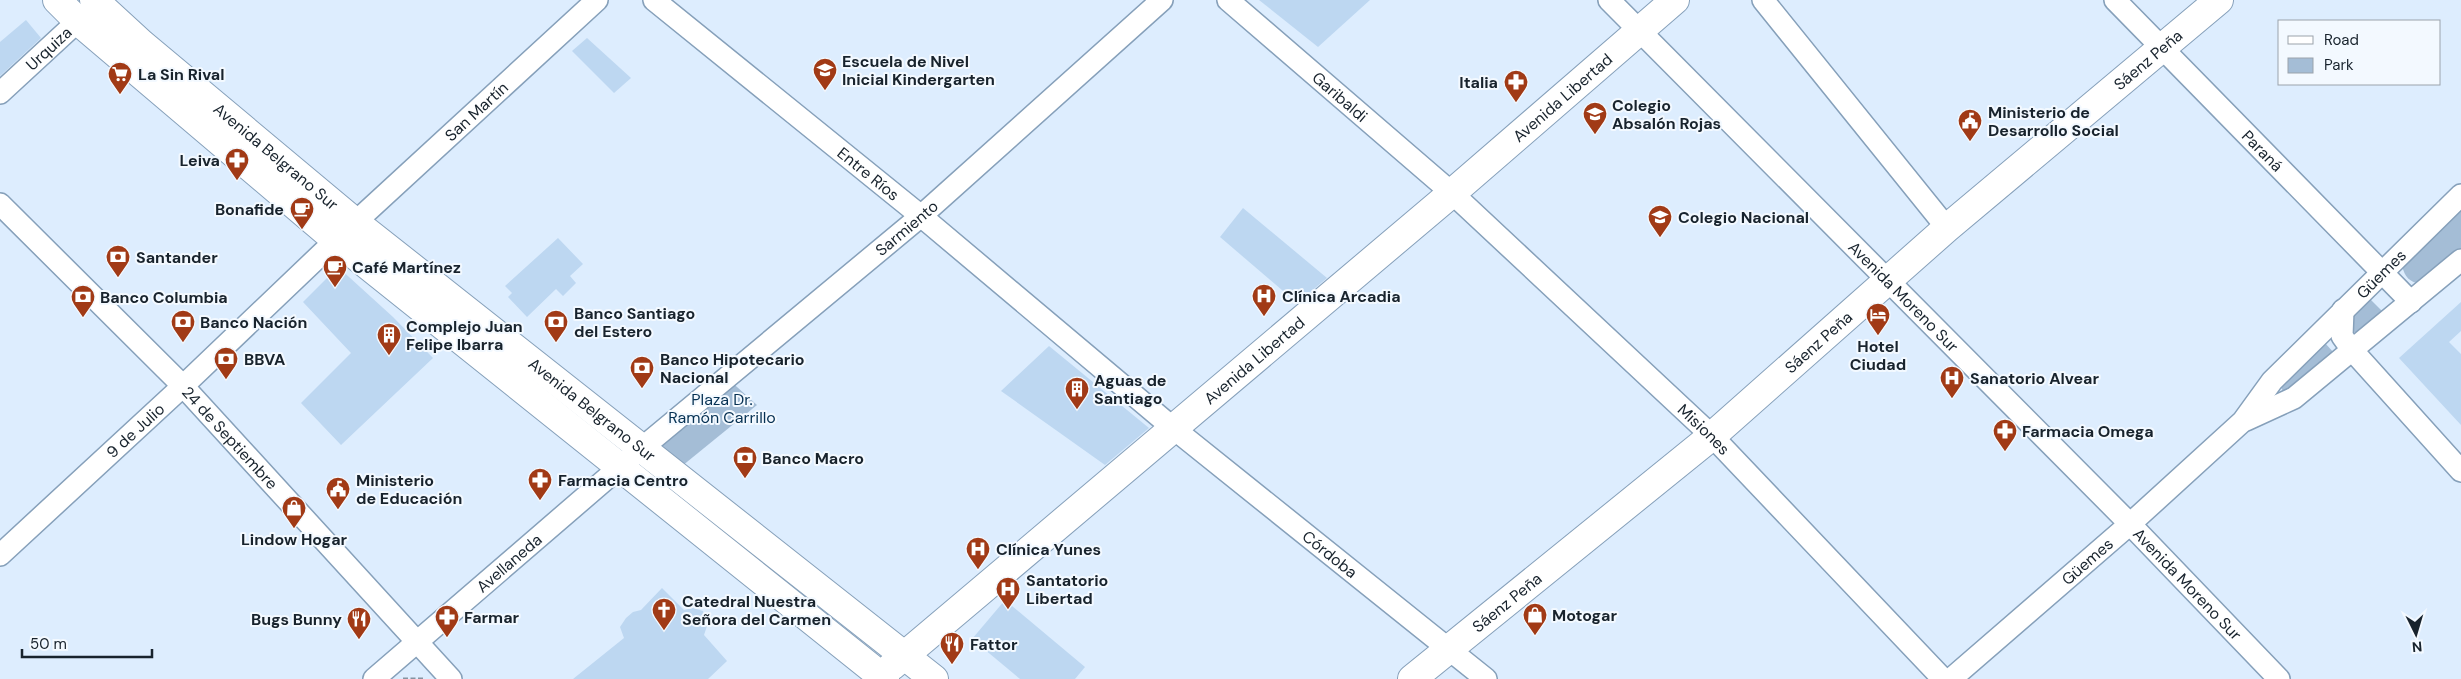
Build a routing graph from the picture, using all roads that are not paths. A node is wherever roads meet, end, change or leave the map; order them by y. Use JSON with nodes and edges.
{"nodes":[{"id":1,"x":57,"y":0,"type":"edge"},
{"id":2,"x":598,"y":0,"type":"edge"},
{"id":3,"x":654,"y":0,"type":"edge"},
{"id":4,"x":1162,"y":0,"type":"edge"},
{"id":5,"x":1228,"y":0,"type":"edge"},
{"id":6,"x":1609,"y":0,"type":"edge"},
{"id":7,"x":1675,"y":0,"type":"edge"},
{"id":8,"x":1764,"y":0,"type":"edge"},
{"id":9,"x":2115,"y":0,"type":"edge"},
{"id":10,"x":2219,"y":0,"type":"edge"},
{"id":11,"x":92,"y":6,"type":"edge"},
{"id":12,"x":1641,"y":31,"type":"junction"},
{"id":13,"x":2161,"y":48,"type":"junction"},
{"id":14,"x":0,"y":93,"type":"edge"},
{"id":15,"x":1452,"y":193,"type":"junction"},
{"id":16,"x":2461,"y":195,"type":"edge"},
{"id":17,"x":0,"y":204,"type":"edge"},
{"id":18,"x":921,"y":216,"type":"junction"},
{"id":19,"x":1947,"y":228,"type":"junction"},
{"id":20,"x":346,"y":231,"type":"junction"},
{"id":21,"x":2461,"y":260,"type":"edge"},
{"id":22,"x":2381,"y":274,"type":"junction"},
{"id":23,"x":1889,"y":280,"type":"junction"},
{"id":24,"x":2411,"y":302,"type":"junction"},
{"id":25,"x":2343,"y":310,"type":"junction"},
{"id":26,"x":2352,"y":350,"type":"junction"},
{"id":27,"x":183,"y":386,"type":"junction"},
{"id":28,"x":2243,"y":421,"type":"junction"},
{"id":29,"x":1172,"y":428,"type":"junction"},
{"id":30,"x":1712,"y":436,"type":"junction"},
{"id":31,"x":642,"y":448,"type":"junction"},
{"id":32,"x":620,"y":468,"type":"junction"},
{"id":33,"x":2461,"y":471,"type":"edge"},
{"id":34,"x":2130,"y":524,"type":"junction"},
{"id":35,"x":0,"y":555,"type":"edge"},
{"id":36,"x":416,"y":643,"type":"junction"},
{"id":37,"x":1449,"y":649,"type":"junction"},
{"id":38,"x":905,"y":656,"type":"junction"},
{"id":39,"x":881,"y":678,"type":"edge"},
{"id":40,"x":374,"y":679,"type":"edge"},
{"id":41,"x":451,"y":679,"type":"edge"},
{"id":42,"x":934,"y":679,"type":"edge"},
{"id":43,"x":1412,"y":679,"type":"edge"},
{"id":44,"x":1486,"y":679,"type":"edge"},
{"id":45,"x":1943,"y":679,"type":"edge"},
{"id":46,"x":1951,"y":679,"type":"edge"},
{"id":47,"x":2279,"y":679,"type":"edge"}],
"edges":[{"from":1,"to":11,"type":"main road","name":"Avenida Belgrano Sur"},
{"from":2,"to":20,"type":"street","name":"San Martín"},
{"from":3,"to":18,"type":"street","name":"Entre Ríos"},
{"from":4,"to":18,"type":"street","name":"Sarmiento"},
{"from":5,"to":15,"type":"street","name":"Garibaldi"},
{"from":6,"to":12,"type":"street","name":"Avenida Moreno Sur"},
{"from":7,"to":12,"type":"main road","name":"Avenida Libertad"},
{"from":8,"to":19,"type":"street"},
{"from":9,"to":13,"type":"street","name":"Paraná"},
{"from":10,"to":13,"type":"main road","name":"Sáenz Peña"},
{"from":11,"to":14,"type":"street","name":"Urquiza"},
{"from":11,"to":20,"type":"main road","name":"Avenida Belgrano Sur"},
{"from":12,"to":15,"type":"main road","name":"Avenida Libertad"},
{"from":12,"to":23,"type":"street","name":"Avenida Moreno Sur"},
{"from":13,"to":19,"type":"main road","name":"Sáenz Peña"},
{"from":13,"to":22,"type":"street","name":"Paraná"},
{"from":15,"to":29,"type":"main road","name":"Avenida Libertad"},
{"from":15,"to":30,"type":"street","name":"Misiones"},
{"from":16,"to":22,"type":"street","name":"Güemes"},
{"from":17,"to":27,"type":"street","name":"24 de Septiembre"},
{"from":18,"to":29,"type":"street","name":"Entre Ríos"},
{"from":18,"to":31,"type":"street","name":"Sarmiento"},
{"from":19,"to":23,"type":"main road","name":"Sáenz Peña"},
{"from":20,"to":27,"type":"street","name":"9 de Julio"},
{"from":20,"to":31,"type":"main road","name":"Avenida Belgrano Sur"},
{"from":20,"to":32,"type":"main road","name":"Avenida Belgrano Sur"},
{"from":21,"to":24,"type":"street","name":"Güemes"},
{"from":22,"to":24,"type":"street","name":"Paraná"},
{"from":22,"to":25,"type":"street","name":"Güemes"},
{"from":23,"to":30,"type":"main road","name":"Sáenz Peña"},
{"from":23,"to":34,"type":"street","name":"Avenida Moreno Sur"},
{"from":24,"to":26,"type":"street","name":"Güemes"},
{"from":25,"to":26,"type":"street"},
{"from":25,"to":28,"type":"street","name":"Güemes"},
{"from":26,"to":28,"type":"street","name":"Güemes"},
{"from":26,"to":33,"type":"street"},
{"from":27,"to":35,"type":"street","name":"9 de Julio"},
{"from":27,"to":36,"type":"street","name":"24 de Septiembre"},
{"from":28,"to":34,"type":"street","name":"Güemes"},
{"from":29,"to":37,"type":"street","name":"Córdoba"},
{"from":29,"to":38,"type":"main road","name":"Avenida Libertad"},
{"from":30,"to":37,"type":"main road","name":"Sáenz Peña"},
{"from":30,"to":45,"type":"street","name":"Misiones"},
{"from":31,"to":32,"type":"street","name":"Avellaneda"},
{"from":31,"to":38,"type":"main road","name":"Avenida Belgrano Sur"},
{"from":32,"to":36,"type":"street","name":"Avellaneda"},
{"from":32,"to":39,"type":"main road","name":"Avenida Belgrano Sur"},
{"from":34,"to":46,"type":"street","name":"Güemes"},
{"from":34,"to":47,"type":"street","name":"Avenida Moreno Sur"},
{"from":36,"to":40,"type":"street","name":"Avellaneda"},
{"from":36,"to":41,"type":"street","name":"24 de Septiembre"},
{"from":37,"to":43,"type":"main road","name":"Sáenz Peña"},
{"from":37,"to":44,"type":"street","name":"Córdoba"},
{"from":38,"to":39,"type":"main road","name":"Avenida Libertad"},
{"from":38,"to":42,"type":"main road","name":"Avenida Belgrano Sur"}]}
